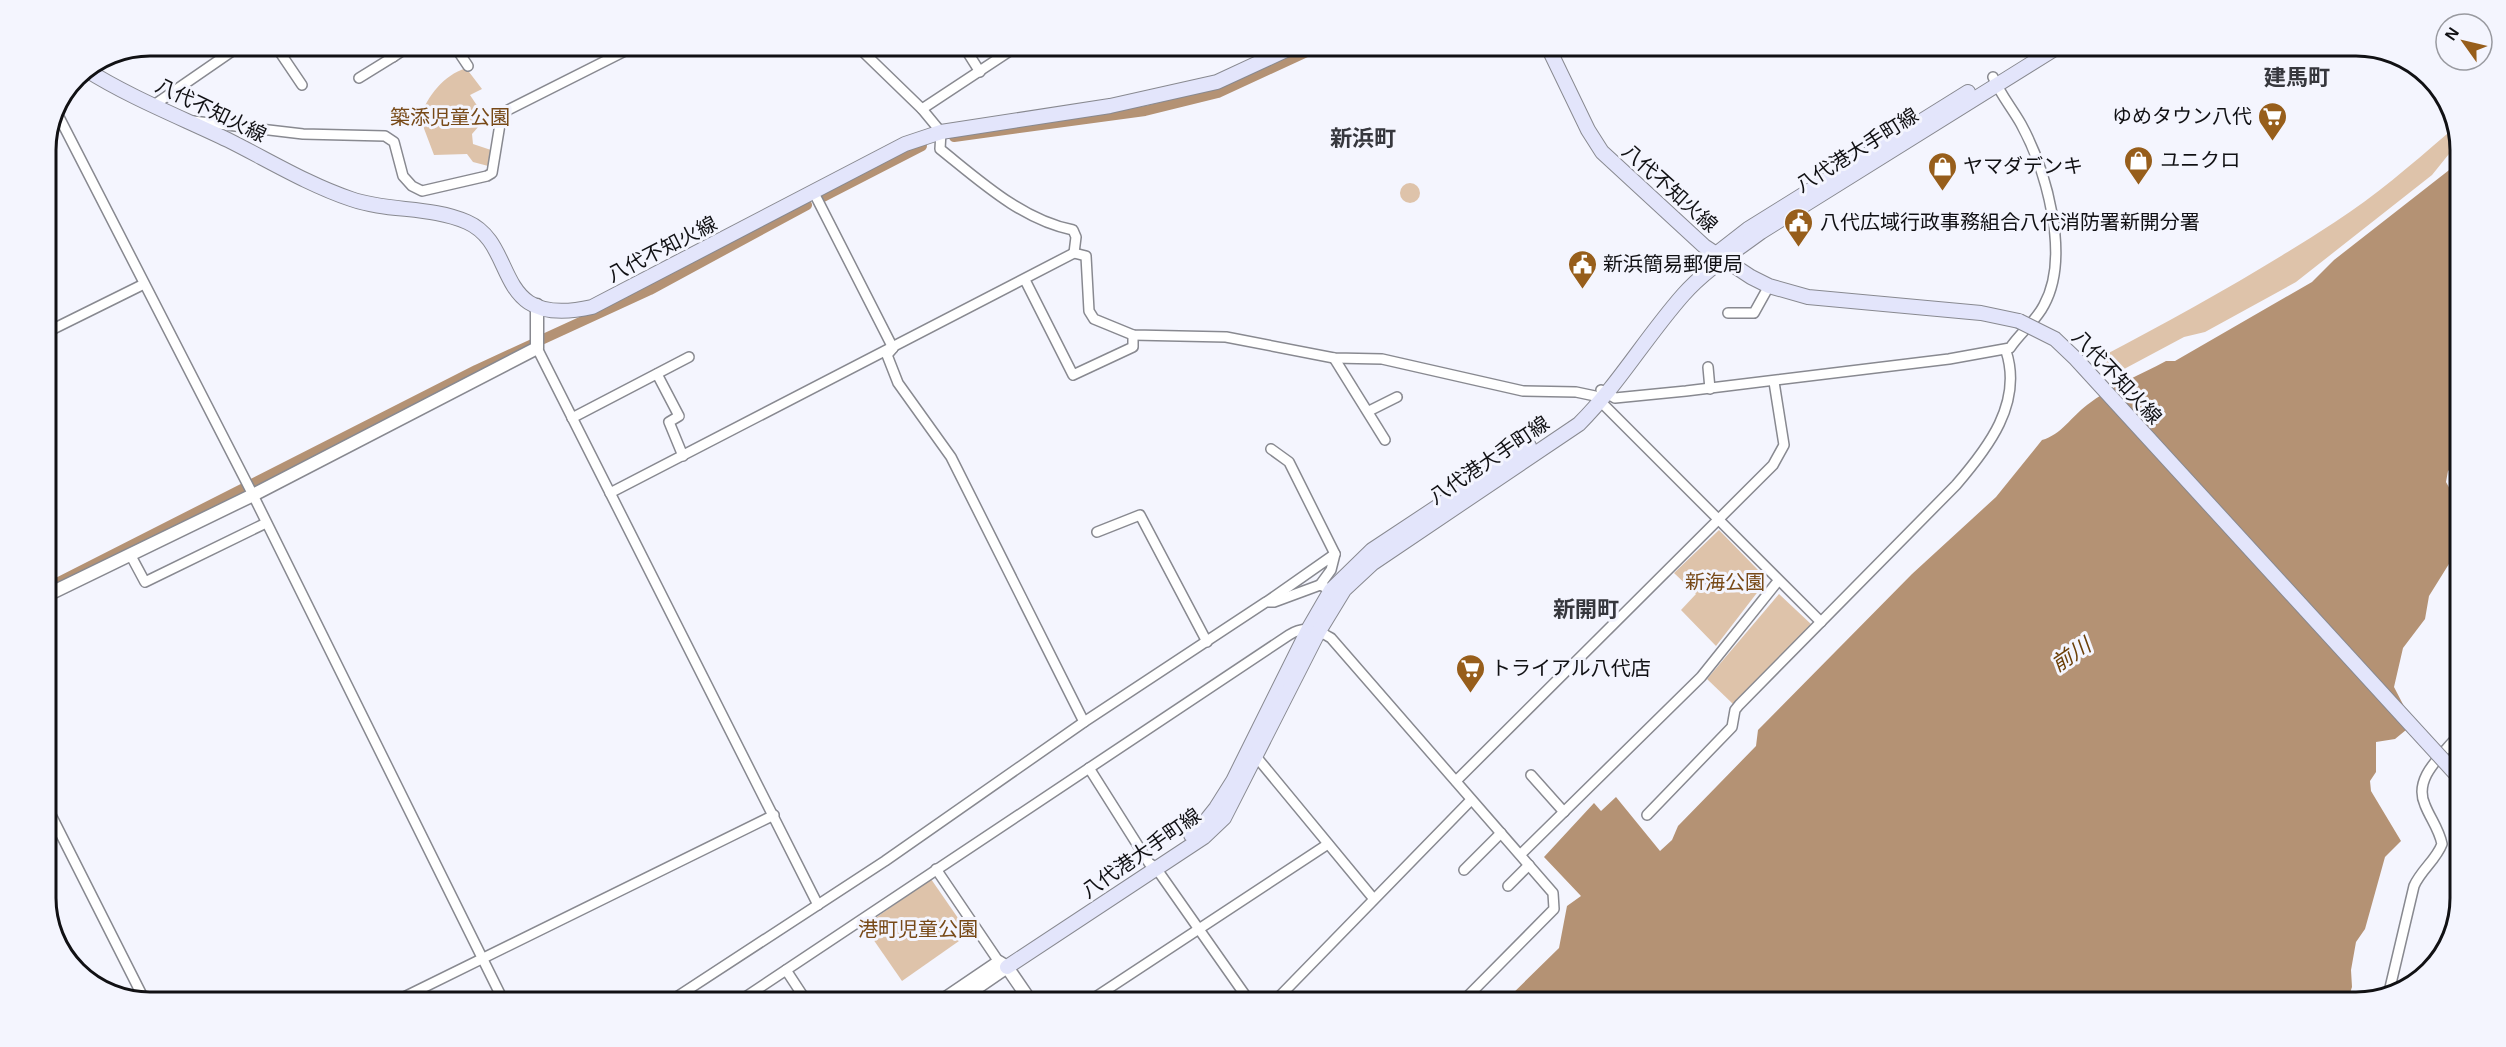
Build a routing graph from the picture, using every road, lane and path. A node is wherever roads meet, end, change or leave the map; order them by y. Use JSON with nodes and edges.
{"nodes":[{"id":1,"x":218,"y":56,"type":"edge"},
{"id":2,"x":282,"y":56,"type":"edge"},
{"id":3,"x":461,"y":56,"type":"edge"},
{"id":4,"x":614,"y":56,"type":"edge"},
{"id":5,"x":867,"y":56,"type":"edge"},
{"id":6,"x":970,"y":56,"type":"edge"},
{"id":7,"x":1003,"y":56,"type":"edge"},
{"id":8,"x":1268,"y":56,"type":"edge"},
{"id":9,"x":1276,"y":56,"type":"edge"},
{"id":10,"x":1552,"y":56,"type":"edge"},
{"id":11,"x":2029,"y":56,"type":"edge"},
{"id":12,"x":2041,"y":56,"type":"edge"},
{"id":13,"x":393,"y":57,"type":"edge"},
{"id":14,"x":1270,"y":59,"type":"junction"},
{"id":15,"x":468,"y":66,"type":"dead end"},
{"id":16,"x":980,"y":72,"type":"junction"},
{"id":17,"x":94,"y":74,"type":"edge"},
{"id":18,"x":359,"y":78,"type":"dead end"},
{"id":19,"x":1995,"y":81,"type":"junction"},
{"id":20,"x":302,"y":86,"type":"dead end"},
{"id":21,"x":154,"y":105,"type":"junction"},
{"id":22,"x":922,"y":109,"type":"junction"},
{"id":23,"x":61,"y":120,"type":"edge"},
{"id":24,"x":188,"y":121,"type":"junction"},
{"id":25,"x":941,"y":132,"type":"junction"},
{"id":26,"x":814,"y":193,"type":"junction"},
{"id":27,"x":1074,"y":253,"type":"junction"},
{"id":28,"x":1719,"y":257,"type":"junction"},
{"id":29,"x":1025,"y":280,"type":"junction"},
{"id":30,"x":144,"y":284,"type":"junction"},
{"id":31,"x":1769,"y":286,"type":"junction"},
{"id":32,"x":537,"y":305,"type":"junction"},
{"id":33,"x":1728,"y":313,"type":"dead end"},
{"id":34,"x":56,"y":328,"type":"edge"},
{"id":35,"x":1133,"y":335,"type":"junction"},
{"id":36,"x":537,"y":348,"type":"junction"},
{"id":37,"x":893,"y":348,"type":"junction"},
{"id":38,"x":2006,"y":351,"type":"junction"},
{"id":39,"x":689,"y":357,"type":"dead end"},
{"id":40,"x":1334,"y":358,"type":"junction"},
{"id":41,"x":1708,"y":367,"type":"dead end"},
{"id":42,"x":657,"y":374,"type":"junction"},
{"id":43,"x":1774,"y":382,"type":"junction"},
{"id":44,"x":1710,"y":389,"type":"junction"},
{"id":45,"x":1601,"y":396,"type":"junction"},
{"id":46,"x":1397,"y":397,"type":"dead end"},
{"id":47,"x":1369,"y":411,"type":"junction"},
{"id":48,"x":572,"y":418,"type":"junction"},
{"id":49,"x":1385,"y":440,"type":"dead end"},
{"id":50,"x":1271,"y":449,"type":"dead end"},
{"id":51,"x":683,"y":456,"type":"junction"},
{"id":52,"x":610,"y":493,"type":"junction"},
{"id":53,"x":253,"y":495,"type":"junction"},
{"id":54,"x":1719,"y":520,"type":"junction"},
{"id":55,"x":267,"y":523,"type":"junction"},
{"id":56,"x":1097,"y":532,"type":"dead end"},
{"id":57,"x":130,"y":554,"type":"junction"},
{"id":58,"x":1335,"y":554,"type":"junction"},
{"id":59,"x":1778,"y":581,"type":"junction"},
{"id":60,"x":1326,"y":588,"type":"junction"},
{"id":61,"x":56,"y":591,"type":"edge"},
{"id":62,"x":1266,"y":602,"type":"junction"},
{"id":63,"x":1821,"y":622,"type":"junction"},
{"id":64,"x":1314,"y":630,"type":"junction"},
{"id":65,"x":1207,"y":642,"type":"junction"},
{"id":66,"x":1084,"y":722,"type":"junction"},
{"id":67,"x":2450,"y":745,"type":"edge"},
{"id":68,"x":1252,"y":753,"type":"junction"},
{"id":69,"x":2450,"y":767,"type":"edge"},
{"id":70,"x":1089,"y":768,"type":"junction"},
{"id":71,"x":1531,"y":775,"type":"dead end"},
{"id":72,"x":1456,"y":781,"type":"junction"},
{"id":73,"x":1471,"y":800,"type":"junction"},
{"id":74,"x":1564,"y":812,"type":"junction"},
{"id":75,"x":774,"y":815,"type":"junction"},
{"id":76,"x":1647,"y":815,"type":"dead end"},
{"id":77,"x":56,"y":825,"type":"edge"},
{"id":78,"x":1502,"y":833,"type":"junction"},
{"id":79,"x":1328,"y":844,"type":"junction"},
{"id":80,"x":1521,"y":854,"type":"junction"},
{"id":81,"x":1530,"y":864,"type":"junction"},
{"id":82,"x":1153,"y":865,"type":"junction"},
{"id":83,"x":936,"y":869,"type":"junction"},
{"id":84,"x":1464,"y":870,"type":"dead end"},
{"id":85,"x":1508,"y":886,"type":"dead end"},
{"id":86,"x":1373,"y":898,"type":"junction"},
{"id":87,"x":818,"y":906,"type":"junction"},
{"id":88,"x":1198,"y":928,"type":"junction"},
{"id":89,"x":481,"y":958,"type":"junction"},
{"id":90,"x":1003,"y":965,"type":"junction"},
{"id":91,"x":786,"y":970,"type":"junction"},
{"id":92,"x":2391,"y":985,"type":"edge"},
{"id":93,"x":141,"y":991,"type":"edge"},
{"id":94,"x":414,"y":992,"type":"edge"},
{"id":95,"x":499,"y":992,"type":"edge"},
{"id":96,"x":685,"y":992,"type":"edge"},
{"id":97,"x":753,"y":992,"type":"edge"},
{"id":98,"x":800,"y":992,"type":"edge"},
{"id":99,"x":957,"y":992,"type":"edge"},
{"id":100,"x":969,"y":992,"type":"edge"},
{"id":101,"x":1023,"y":992,"type":"edge"},
{"id":102,"x":1103,"y":992,"type":"edge"},
{"id":103,"x":1243,"y":992,"type":"edge"},
{"id":104,"x":1284,"y":992,"type":"edge"},
{"id":105,"x":1472,"y":992,"type":"edge"}],
"edges":[{"from":1,"to":21,"type":"street"},
{"from":2,"to":20,"type":"street"},
{"from":3,"to":15,"type":"street"},
{"from":4,"to":24,"type":"street"},
{"from":5,"to":22,"type":"street"},
{"from":6,"to":16,"type":"street"},
{"from":7,"to":16,"type":"street"},
{"from":8,"to":14,"type":"street"},
{"from":9,"to":14,"type":"main road","name":"八代不知火線"},
{"from":10,"to":28,"type":"main road","name":"八代不知火線"},
{"from":11,"to":19,"type":"main road","name":"八代港大手町線"},
{"from":12,"to":19,"type":"main road","name":"八代港大手町線"},
{"from":13,"to":18,"type":"street"},
{"from":14,"to":25,"type":"main road","name":"八代不知火線"},
{"from":16,"to":22,"type":"street"},
{"from":17,"to":21,"type":"main road","name":"八代不知火線"},
{"from":19,"to":28,"type":"main road","name":"八代港大手町線"},
{"from":19,"to":38,"type":"street"},
{"from":21,"to":24,"type":"main road","name":"八代不知火線"},
{"from":22,"to":25,"type":"street"},
{"from":23,"to":30,"type":"street"},
{"from":24,"to":32,"type":"main road","name":"八代不知火線"},
{"from":25,"to":26,"type":"main road","name":"八代不知火線"},
{"from":25,"to":27,"type":"street"},
{"from":26,"to":32,"type":"main road","name":"八代不知火線"},
{"from":26,"to":37,"type":"street"},
{"from":27,"to":29,"type":"street"},
{"from":27,"to":35,"type":"street"},
{"from":28,"to":31,"type":"main road","name":"八代不知火線"},
{"from":28,"to":45,"type":"main road","name":"八代港大手町線"},
{"from":29,"to":35,"type":"street"},
{"from":29,"to":37,"type":"street"},
{"from":30,"to":34,"type":"street"},
{"from":30,"to":53,"type":"street"},
{"from":31,"to":33,"type":"street"},
{"from":31,"to":69,"type":"main road","name":"八代不知火線","bridge":true},
{"from":32,"to":36,"type":"street"},
{"from":35,"to":40,"type":"street"},
{"from":36,"to":48,"type":"street"},
{"from":36,"to":53,"type":"street"},
{"from":37,"to":51,"type":"street"},
{"from":37,"to":66,"type":"street"},
{"from":38,"to":43,"type":"street"},
{"from":38,"to":63,"type":"street"},
{"from":39,"to":42,"type":"street"},
{"from":40,"to":45,"type":"street"},
{"from":40,"to":47,"type":"street"},
{"from":41,"to":44,"type":"street"},
{"from":42,"to":48,"type":"street"},
{"from":42,"to":51,"type":"street"},
{"from":43,"to":44,"type":"street"},
{"from":43,"to":54,"type":"street"},
{"from":44,"to":45,"type":"street"},
{"from":45,"to":54,"type":"street"},
{"from":45,"to":60,"type":"main road","name":"八代港大手町線"},
{"from":45,"to":64,"type":"main road","name":"八代港大手町線"},
{"from":46,"to":47,"type":"street"},
{"from":47,"to":49,"type":"street"},
{"from":48,"to":52,"type":"street"},
{"from":50,"to":58,"type":"street"},
{"from":51,"to":52,"type":"street"},
{"from":52,"to":75,"type":"street"},
{"from":53,"to":55,"type":"street"},
{"from":53,"to":57,"type":"street"},
{"from":54,"to":59,"type":"street"},
{"from":54,"to":72,"type":"street"},
{"from":55,"to":57,"type":"street"},
{"from":55,"to":89,"type":"street"},
{"from":56,"to":65,"type":"street"},
{"from":57,"to":61,"type":"street"},
{"from":58,"to":60,"type":"street"},
{"from":58,"to":62,"type":"street"},
{"from":59,"to":63,"type":"street"},
{"from":59,"to":74,"type":"street"},
{"from":60,"to":62,"type":"street"},
{"from":60,"to":64,"type":"main road","name":"八代港大手町線"},
{"from":62,"to":65,"type":"street"},
{"from":63,"to":76,"type":"street"},
{"from":64,"to":68,"type":"main road","name":"八代港大手町線"},
{"from":64,"to":70,"type":"street"},
{"from":64,"to":72,"type":"street"},
{"from":65,"to":66,"type":"street"},
{"from":66,"to":87,"type":"street"},
{"from":67,"to":92,"type":"street"},
{"from":68,"to":79,"type":"street"},
{"from":68,"to":82,"type":"main road","name":"八代港大手町線"},
{"from":70,"to":82,"type":"street"},
{"from":70,"to":83,"type":"street"},
{"from":71,"to":74,"type":"street"},
{"from":72,"to":73,"type":"street"},
{"from":73,"to":78,"type":"street"},
{"from":73,"to":86,"type":"street"},
{"from":74,"to":80,"type":"street"},
{"from":75,"to":87,"type":"street"},
{"from":75,"to":89,"type":"street"},
{"from":77,"to":93,"type":"street"},
{"from":78,"to":80,"type":"street"},
{"from":78,"to":84,"type":"street"},
{"from":79,"to":86,"type":"street"},
{"from":79,"to":88,"type":"street"},
{"from":80,"to":81,"type":"street"},
{"from":81,"to":85,"type":"street"},
{"from":81,"to":105,"type":"street"},
{"from":82,"to":88,"type":"street"},
{"from":82,"to":90,"type":"main road","name":"八代港大手町線"},
{"from":83,"to":90,"type":"street"},
{"from":83,"to":91,"type":"street"},
{"from":86,"to":104,"type":"street"},
{"from":87,"to":96,"type":"street"},
{"from":88,"to":102,"type":"street"},
{"from":88,"to":103,"type":"street"},
{"from":89,"to":94,"type":"street"},
{"from":89,"to":95,"type":"street"},
{"from":90,"to":99,"type":"street"},
{"from":90,"to":100,"type":"street"},
{"from":90,"to":101,"type":"street"},
{"from":91,"to":97,"type":"street"},
{"from":91,"to":98,"type":"street"}]}
